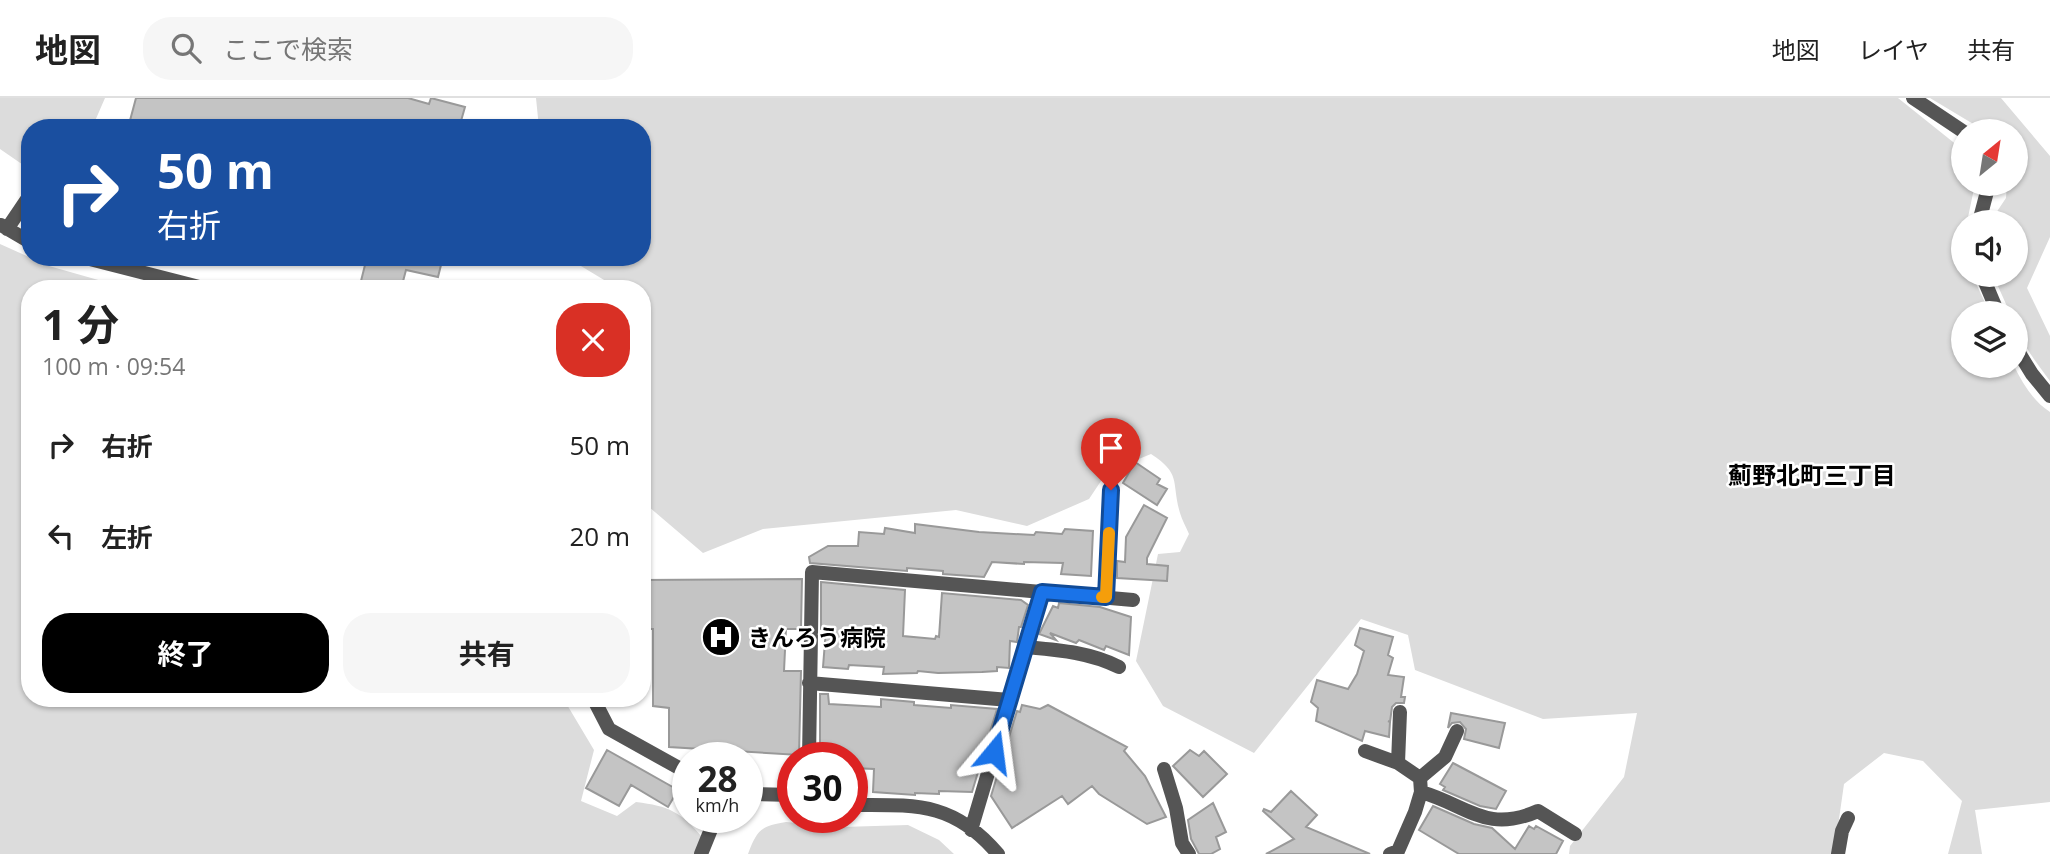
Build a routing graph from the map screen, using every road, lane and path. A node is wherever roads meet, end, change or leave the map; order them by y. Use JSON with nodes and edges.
{"nodes":[{"id":1,"x":1913,"y":98,"type":"edge"},
{"id":2,"x":1951,"y":123,"type":"edge"},
{"id":3,"x":21,"y":206,"type":"edge"},
{"id":4,"x":4,"y":227,"type":"edge"},
{"id":5,"x":21,"y":237,"type":"edge"},
{"id":6,"x":117,"y":266,"type":"edge"},
{"id":7,"x":171,"y":280,"type":"edge"},
{"id":8,"x":2028,"y":368,"type":"edge"},
{"id":9,"x":2050,"y":396,"type":"edge"},
{"id":10,"x":1111,"y":490,"type":"dead end"},
{"id":11,"x":1042,"y":592,"type":"junction"},
{"id":12,"x":1106,"y":597,"type":"junction"},
{"id":13,"x":1133,"y":600,"type":"dead end"},
{"id":14,"x":1025,"y":647,"type":"junction"},
{"id":15,"x":1119,"y":667,"type":"dead end"},
{"id":16,"x":810,"y":683,"type":"junction"},
{"id":17,"x":1009,"y":700,"type":"junction"},
{"id":18,"x":598,"y":707,"type":"edge"},
{"id":19,"x":1400,"y":712,"type":"dead end"},
{"id":20,"x":1457,"y":731,"type":"dead end"},
{"id":21,"x":809,"y":742,"type":"edge"},
{"id":22,"x":1365,"y":751,"type":"dead end"},
{"id":23,"x":1398,"y":763,"type":"junction"},
{"id":24,"x":672,"y":764,"type":"edge"},
{"id":25,"x":1164,"y":769,"type":"dead end"},
{"id":26,"x":1420,"y":785,"type":"junction"},
{"id":27,"x":868,"y":805,"type":"edge"},
{"id":28,"x":1848,"y":818,"type":"dead end"},
{"id":29,"x":971,"y":830,"type":"junction"},
{"id":30,"x":710,"y":833,"type":"edge"},
{"id":31,"x":1575,"y":834,"type":"dead end"},
{"id":32,"x":1397,"y":853,"type":"edge"},
{"id":33,"x":701,"y":854,"type":"edge"},
{"id":34,"x":998,"y":854,"type":"edge"},
{"id":35,"x":1189,"y":854,"type":"edge"},
{"id":36,"x":1838,"y":854,"type":"edge"}],
"edges":[{"from":1,"to":2,"type":"street"},
{"from":3,"to":4,"type":"street"},
{"from":4,"to":5,"type":"street"},
{"from":6,"to":7,"type":"street"},
{"from":8,"to":9,"type":"street"},
{"from":10,"to":12,"type":"street"},
{"from":11,"to":12,"type":"street"},
{"from":11,"to":14,"type":"street"},
{"from":11,"to":16,"type":"street"},
{"from":12,"to":13,"type":"street"},
{"from":14,"to":15,"type":"street"},
{"from":14,"to":17,"type":"street"},
{"from":16,"to":17,"type":"street"},
{"from":16,"to":21,"type":"street"},
{"from":17,"to":29,"type":"street"},
{"from":18,"to":24,"type":"street"},
{"from":19,"to":23,"type":"street"},
{"from":20,"to":26,"type":"street"},
{"from":22,"to":23,"type":"street"},
{"from":23,"to":26,"type":"street"},
{"from":25,"to":35,"type":"street"},
{"from":26,"to":31,"type":"street"},
{"from":26,"to":32,"type":"street"},
{"from":27,"to":29,"type":"street"},
{"from":28,"to":36,"type":"street"},
{"from":29,"to":34,"type":"street"},
{"from":30,"to":33,"type":"street"}]}
